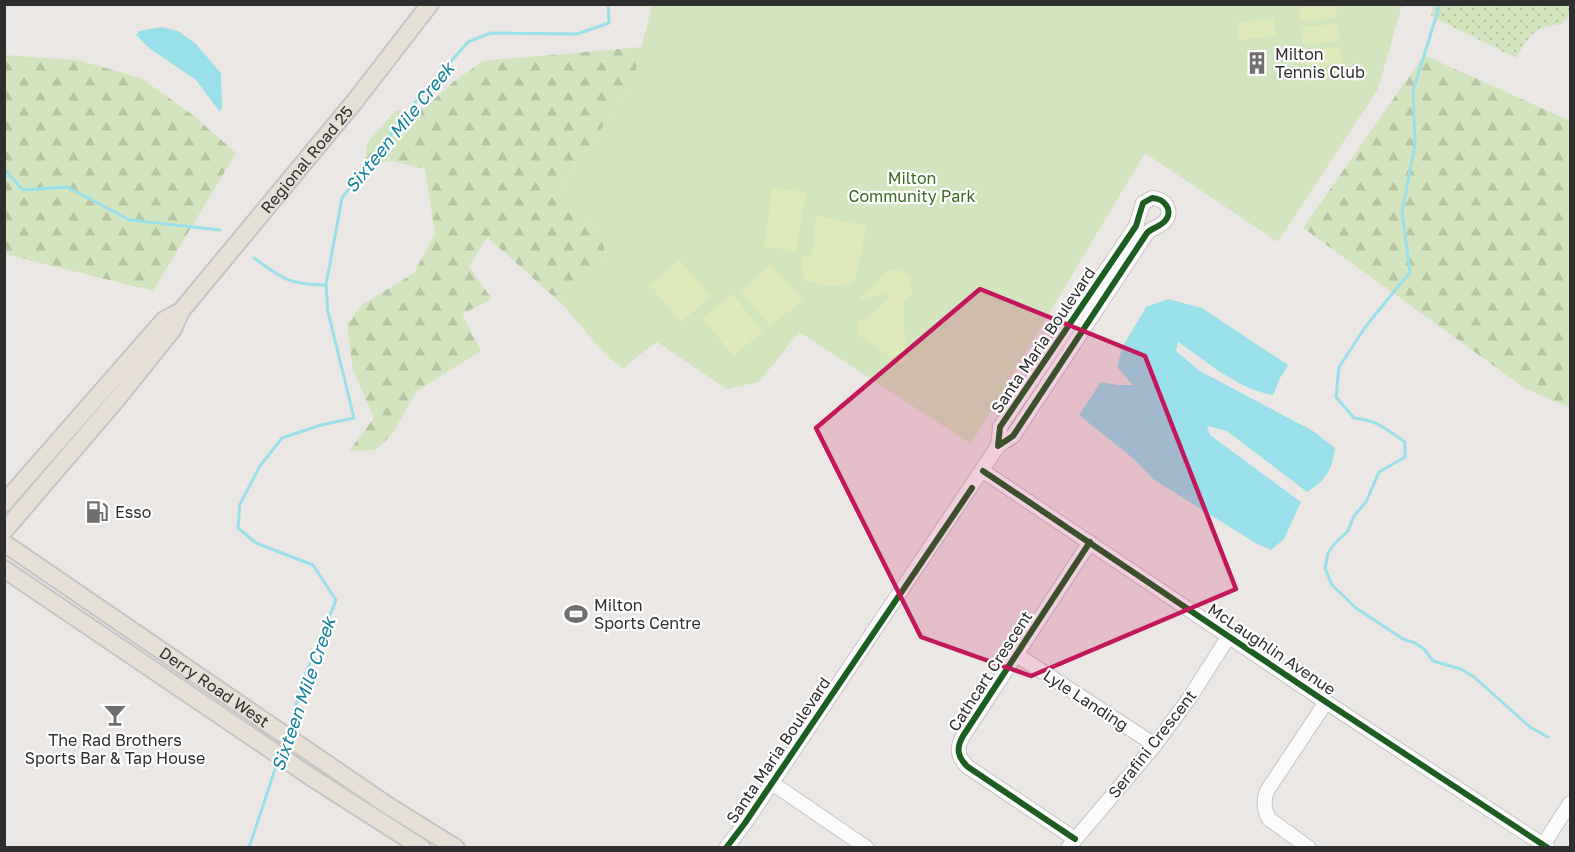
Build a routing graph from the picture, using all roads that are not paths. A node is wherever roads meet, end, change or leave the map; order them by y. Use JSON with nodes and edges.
{"nodes":[{"id":1,"x":430,"y":4,"type":"edge"},
{"id":2,"x":181,"y":311,"type":"junction"},
{"id":3,"x":998,"y":446,"type":"junction"},
{"id":4,"x":983,"y":471,"type":"junction"},
{"id":5,"x":4,"y":502,"type":"edge"},
{"id":6,"x":4,"y":531,"type":"edge"},
{"id":7,"x":1090,"y":542,"type":"junction"},
{"id":8,"x":4,"y":543,"type":"edge"},
{"id":9,"x":4,"y":569,"type":"edge"},
{"id":10,"x":1229,"y":636,"type":"junction"},
{"id":11,"x":1017,"y":655,"type":"junction"},
{"id":12,"x":1326,"y":702,"type":"junction"},
{"id":13,"x":1155,"y":745,"type":"junction"},
{"id":14,"x":772,"y":783,"type":"junction"},
{"id":15,"x":1570,"y":803,"type":"edge"},
{"id":16,"x":1071,"y":843,"type":"edge"},
{"id":17,"x":1544,"y":846,"type":"edge"},
{"id":18,"x":422,"y":848,"type":"edge"},
{"id":19,"x":456,"y":848,"type":"edge"},
{"id":20,"x":726,"y":848,"type":"edge"},
{"id":21,"x":867,"y":848,"type":"edge"},
{"id":22,"x":1309,"y":848,"type":"edge"}],
"edges":[{"from":1,"to":2,"type":"main road","name":"Regional Road 25"},
{"from":2,"to":5,"type":"main road","name":"Regional Road 25"},
{"from":2,"to":6,"type":"main road","name":"Regional Road 25"},
{"from":3,"to":3,"type":"street","name":"Santa Maria Boulevard"},
{"from":3,"to":4,"type":"street","name":"Santa Maria Boulevard"},
{"from":4,"to":7,"type":"street","name":"McLaughlin Avenue"},
{"from":4,"to":14,"type":"street","name":"Santa Maria Boulevard"},
{"from":7,"to":10,"type":"street","name":"McLaughlin Avenue"},
{"from":7,"to":11,"type":"street","name":"Cathcart Crescent"},
{"from":8,"to":19,"type":"main road","name":"Derry Road West"},
{"from":9,"to":18,"type":"main road","name":"Derry Road West"},
{"from":10,"to":12,"type":"street","name":"McLaughlin Avenue"},
{"from":10,"to":13,"type":"street","name":"Serafini Crescent"},
{"from":11,"to":13,"type":"street","name":"Lyle Landing"},
{"from":11,"to":16,"type":"street","name":"Cathcart Crescent"},
{"from":12,"to":17,"type":"street","name":"McLaughlin Avenue"},
{"from":12,"to":22,"type":"street"},
{"from":13,"to":16,"type":"street","name":"Serafini Crescent"},
{"from":14,"to":20,"type":"street","name":"Santa Maria Boulevard"},
{"from":14,"to":21,"type":"street"},
{"from":15,"to":17,"type":"street"}]}
